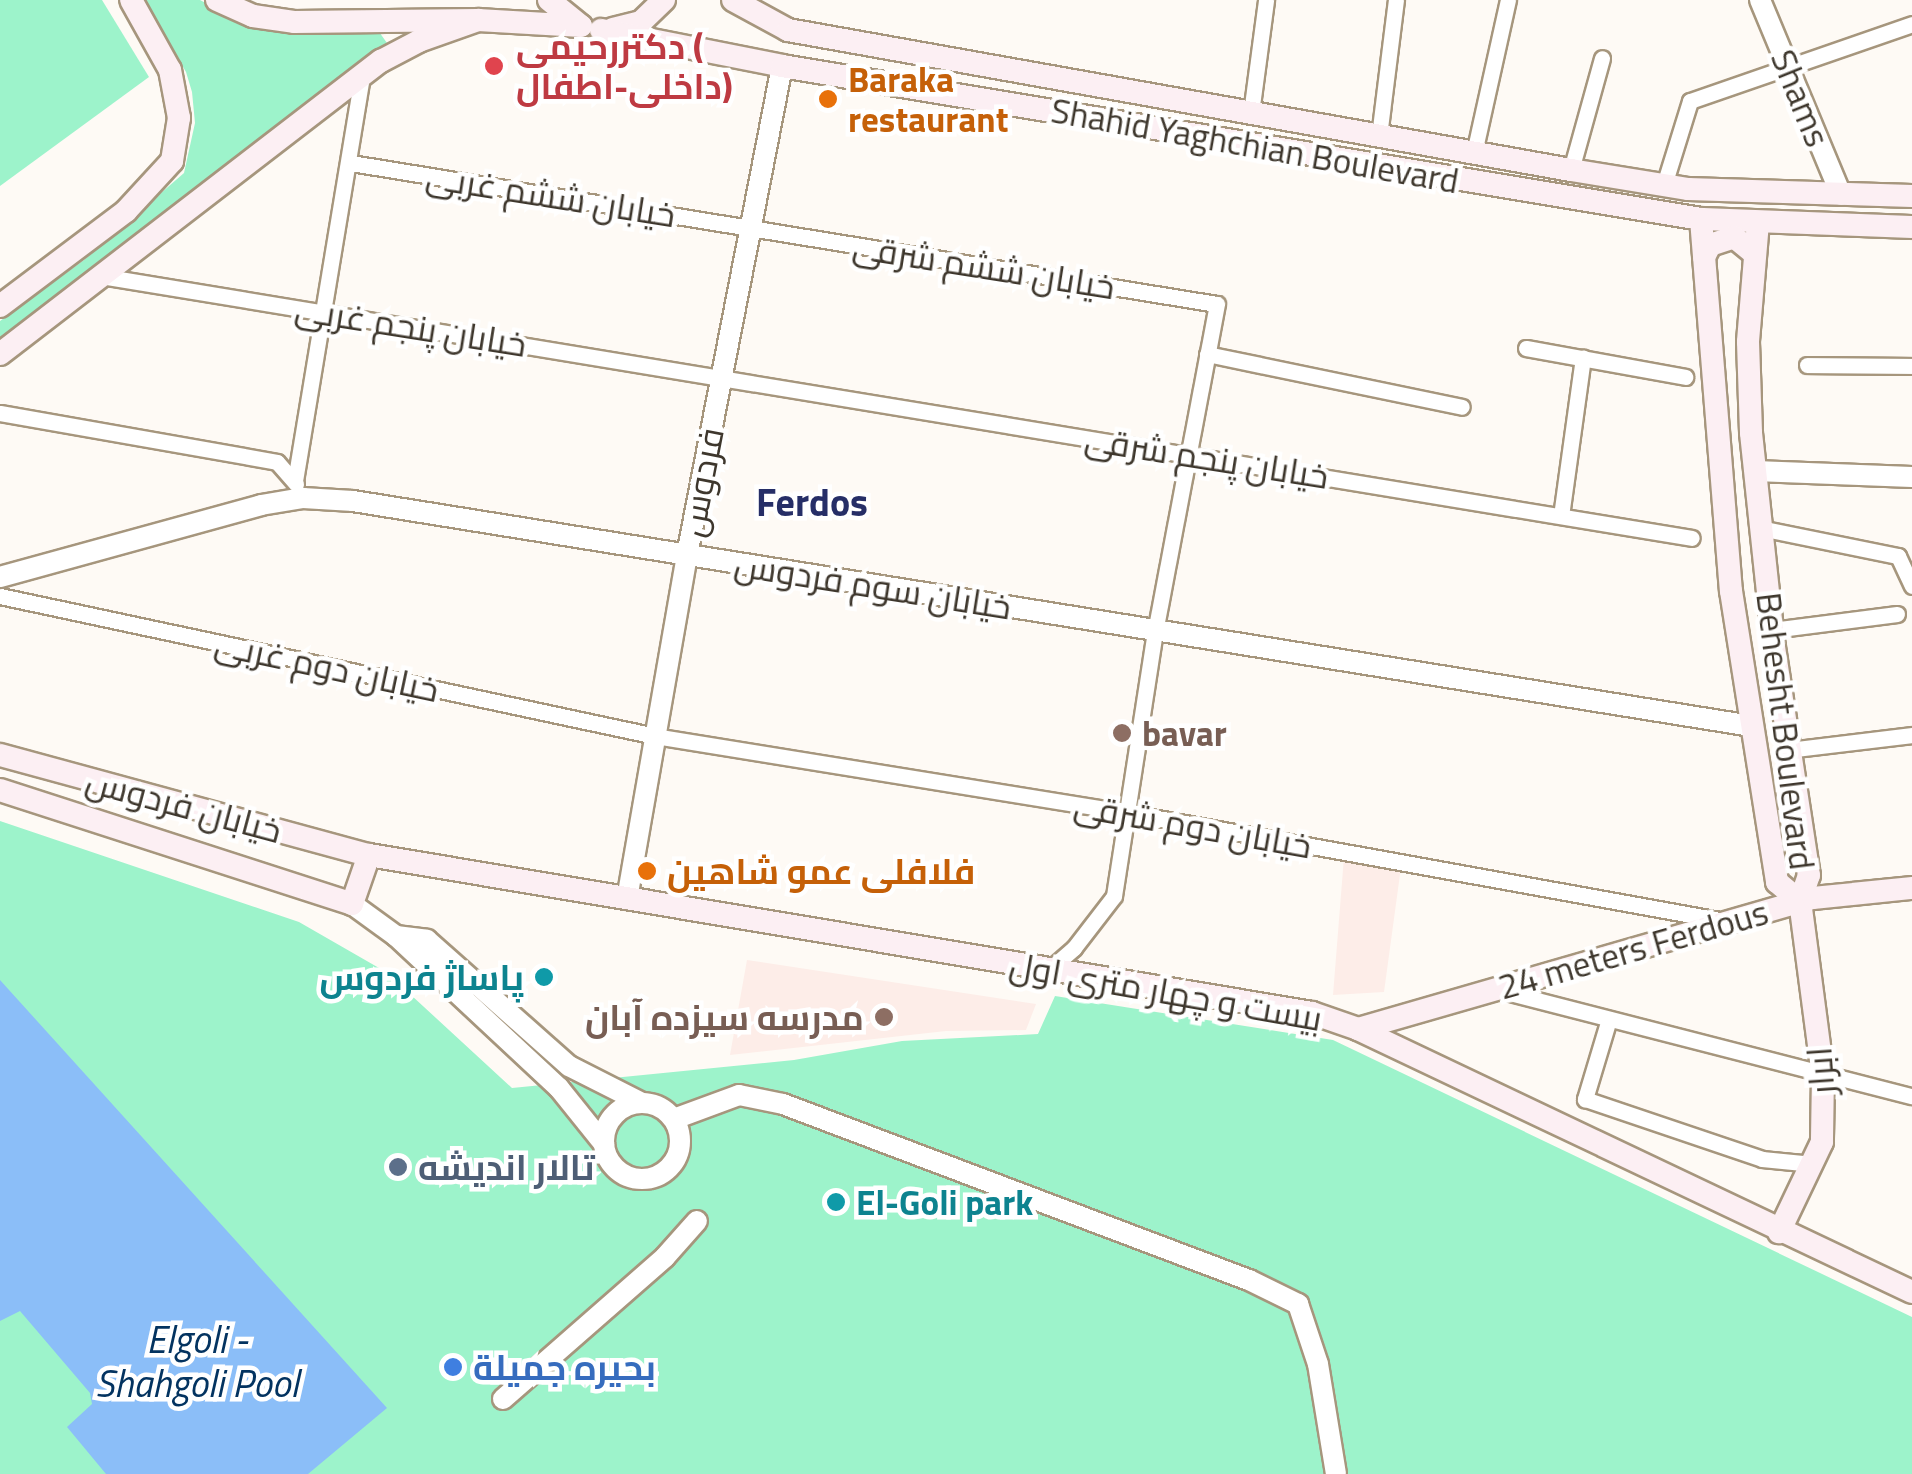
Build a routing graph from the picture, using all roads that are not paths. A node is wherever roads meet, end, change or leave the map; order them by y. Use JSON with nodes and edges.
{"nodes":[{"id":1,"x":131,"y":0,"type":"edge"},
{"id":2,"x":217,"y":0,"type":"edge"},
{"id":3,"x":549,"y":0,"type":"edge"},
{"id":4,"x":664,"y":0,"type":"edge"},
{"id":5,"x":734,"y":0,"type":"edge"},
{"id":6,"x":767,"y":0,"type":"edge"},
{"id":7,"x":1266,"y":0,"type":"edge"},
{"id":8,"x":1396,"y":0,"type":"edge"},
{"id":9,"x":1508,"y":0,"type":"edge"},
{"id":10,"x":1760,"y":0,"type":"edge"},
{"id":11,"x":478,"y":20,"type":"junction"},
{"id":12,"x":1912,"y":24,"type":"edge"},
{"id":13,"x":591,"y":28,"type":"junction"},
{"id":14,"x":788,"y":30,"type":"junction"},
{"id":15,"x":1602,"y":58,"type":"dead end"},
{"id":16,"x":782,"y":66,"type":"junction"},
{"id":17,"x":1788,"y":67,"type":"junction"},
{"id":18,"x":1029,"y":73,"type":"junction"},
{"id":19,"x":362,"y":76,"type":"junction"},
{"id":20,"x":1022,"y":106,"type":"junction"},
{"id":21,"x":1251,"y":113,"type":"junction"},
{"id":22,"x":1379,"y":136,"type":"junction"},
{"id":23,"x":1474,"y":153,"type":"junction"},
{"id":24,"x":350,"y":162,"type":"junction"},
{"id":25,"x":1571,"y":170,"type":"junction"},
{"id":26,"x":1664,"y":185,"type":"junction"},
{"id":27,"x":1841,"y":196,"type":"junction"},
{"id":28,"x":1912,"y":196,"type":"edge"},
{"id":29,"x":1701,"y":219,"type":"junction"},
{"id":30,"x":1758,"y":222,"type":"junction"},
{"id":31,"x":1912,"y":227,"type":"edge"},
{"id":32,"x":750,"y":228,"type":"junction"},
{"id":33,"x":1754,"y":252,"type":"junction"},
{"id":34,"x":1704,"y":257,"type":"junction"},
{"id":35,"x":101,"y":276,"type":"junction"},
{"id":36,"x":0,"y":306,"type":"edge"},
{"id":37,"x":324,"y":312,"type":"junction"},
{"id":38,"x":1526,"y":348,"type":"dead end"},
{"id":39,"x":0,"y":354,"type":"edge"},
{"id":40,"x":1207,"y":354,"type":"junction"},
{"id":41,"x":1584,"y":358,"type":"junction"},
{"id":42,"x":1808,"y":366,"type":"dead end"},
{"id":43,"x":1912,"y":366,"type":"edge"},
{"id":44,"x":722,"y":376,"type":"junction"},
{"id":45,"x":1685,"y":377,"type":"dead end"},
{"id":46,"x":1462,"y":407,"type":"dead end"},
{"id":47,"x":0,"y":413,"type":"edge"},
{"id":48,"x":1187,"y":454,"type":"junction"},
{"id":49,"x":1755,"y":472,"type":"junction"},
{"id":50,"x":1912,"y":477,"type":"edge"},
{"id":51,"x":299,"y":490,"type":"junction"},
{"id":52,"x":1561,"y":516,"type":"junction"},
{"id":53,"x":1760,"y":528,"type":"junction"},
{"id":54,"x":1692,"y":538,"type":"dead end"},
{"id":55,"x":687,"y":554,"type":"junction"},
{"id":56,"x":0,"y":577,"type":"edge"},
{"id":57,"x":1912,"y":586,"type":"edge"},
{"id":58,"x":0,"y":596,"type":"edge"},
{"id":59,"x":1897,"y":614,"type":"dead end"},
{"id":60,"x":1772,"y":630,"type":"junction"},
{"id":61,"x":1155,"y":631,"type":"junction"},
{"id":62,"x":1752,"y":726,"type":"junction"},
{"id":63,"x":655,"y":736,"type":"junction"},
{"id":64,"x":1912,"y":736,"type":"edge"},
{"id":65,"x":1788,"y":750,"type":"junction"},
{"id":66,"x":0,"y":755,"type":"edge"},
{"id":67,"x":0,"y":790,"type":"edge"},
{"id":68,"x":1124,"y":812,"type":"junction"},
{"id":69,"x":369,"y":855,"type":"junction"},
{"id":70,"x":1912,"y":888,"type":"edge"},
{"id":71,"x":628,"y":899,"type":"junction"},
{"id":72,"x":1800,"y":901,"type":"junction"},
{"id":73,"x":352,"y":904,"type":"junction"},
{"id":74,"x":1729,"y":921,"type":"junction"},
{"id":75,"x":396,"y":936,"type":"junction"},
{"id":76,"x":1050,"y":969,"type":"junction"},
{"id":77,"x":1494,"y":989,"type":"junction"},
{"id":78,"x":1609,"y":1019,"type":"junction"},
{"id":79,"x":1358,"y":1028,"type":"junction"},
{"id":80,"x":1823,"y":1075,"type":"junction"},
{"id":81,"x":1912,"y":1096,"type":"edge"},
{"id":82,"x":640,"y":1102,"type":"junction"},
{"id":83,"x":674,"y":1119,"type":"junction"},
{"id":84,"x":604,"y":1144,"type":"junction"},
{"id":85,"x":1814,"y":1164,"type":"junction"},
{"id":86,"x":697,"y":1221,"type":"dead end"},
{"id":87,"x":1779,"y":1232,"type":"junction"},
{"id":88,"x":1912,"y":1292,"type":"edge"},
{"id":89,"x":502,"y":1399,"type":"dead end"},
{"id":90,"x":1336,"y":1474,"type":"edge"}],
"edges":[{"from":1,"to":36,"type":"main road"},
{"from":2,"to":11,"type":"main road"},
{"from":3,"to":13,"type":"main road"},
{"from":4,"to":13,"type":"main road"},
{"from":5,"to":14,"type":"main road","name":"Shahid Yaghchian Boulevard"},
{"from":6,"to":14,"type":"main road"},
{"from":7,"to":21,"type":"street"},
{"from":8,"to":22,"type":"street"},
{"from":9,"to":23,"type":"street"},
{"from":10,"to":17,"type":"street","name":"Shams"},
{"from":11,"to":13,"type":"main road"},
{"from":11,"to":19,"type":"main road"},
{"from":12,"to":17,"type":"street"},
{"from":13,"to":16,"type":"main road","name":"Shahid Yaghchian Boulevard"},
{"from":14,"to":18,"type":"main road","name":"Shahid Yaghchian Boulevard"},
{"from":15,"to":25,"type":"street"},
{"from":16,"to":20,"type":"main road","name":"Shahid Yaghchian Boulevard"},
{"from":16,"to":32,"type":"street","name":"فردوس"},
{"from":17,"to":26,"type":"street"},
{"from":17,"to":27,"type":"street","name":"Shams"},
{"from":18,"to":20,"type":"main road"},
{"from":18,"to":21,"type":"main road","name":"Shahid Yaghchian Boulevard"},
{"from":19,"to":24,"type":"street"},
{"from":19,"to":35,"type":"main road"},
{"from":20,"to":29,"type":"main road","name":"Shahid Yaghchian Boulevard"},
{"from":21,"to":22,"type":"main road","name":"Shahid Yaghchian Boulevard"},
{"from":22,"to":23,"type":"main road","name":"Shahid Yaghchian Boulevard"},
{"from":23,"to":25,"type":"main road","name":"Shahid Yaghchian Boulevard"},
{"from":24,"to":32,"type":"street","name":"خیابان ششم غربی"},
{"from":24,"to":37,"type":"street"},
{"from":25,"to":26,"type":"main road","name":"Shahid Yaghchian Boulevard"},
{"from":26,"to":27,"type":"main road","name":"Shahid Yaghchian Boulevard"},
{"from":27,"to":28,"type":"main road","name":"Shahid Yaghchian Boulevard"},
{"from":29,"to":30,"type":"main road","name":"Shahid Yaghchian Boulevard"},
{"from":29,"to":34,"type":"main road","name":"Behesht Boulevard"},
{"from":30,"to":31,"type":"main road","name":"Shahid Yaghchian Boulevard"},
{"from":30,"to":33,"type":"main road","name":"Behesht Boulevard"},
{"from":32,"to":40,"type":"street","name":"خیابان ششم شرقی"},
{"from":32,"to":44,"type":"street","name":"فردوس"},
{"from":33,"to":34,"type":"main road"},
{"from":33,"to":49,"type":"main road","name":"Behesht Boulevard"},
{"from":34,"to":62,"type":"main road","name":"Behesht Boulevard"},
{"from":35,"to":37,"type":"street","name":"خیابان پنجم غربی"},
{"from":35,"to":39,"type":"main road"},
{"from":37,"to":44,"type":"street","name":"خیابان پنجم غربی"},
{"from":37,"to":51,"type":"street"},
{"from":38,"to":41,"type":"street"},
{"from":40,"to":46,"type":"street"},
{"from":40,"to":48,"type":"street"},
{"from":41,"to":45,"type":"street"},
{"from":41,"to":52,"type":"street"},
{"from":42,"to":43,"type":"street"},
{"from":44,"to":48,"type":"street","name":"خیابان پنجم شرقی"},
{"from":44,"to":55,"type":"street","name":"فردوس"},
{"from":47,"to":51,"type":"street"},
{"from":48,"to":52,"type":"street","name":"خیابان پنجم شرقی"},
{"from":48,"to":61,"type":"street"},
{"from":49,"to":50,"type":"street"},
{"from":49,"to":53,"type":"main road","name":"Behesht Boulevard"},
{"from":51,"to":55,"type":"street","name":"خیابان سوم فردوس"},
{"from":51,"to":56,"type":"street","name":"خیابان سوم فردوس"},
{"from":52,"to":54,"type":"street","name":"خیابان پنجم شرقی"},
{"from":53,"to":57,"type":"street"},
{"from":53,"to":60,"type":"main road","name":"Behesht Boulevard"},
{"from":55,"to":61,"type":"street","name":"خیابان سوم فردوس"},
{"from":55,"to":63,"type":"street","name":"فردوس"},
{"from":58,"to":63,"type":"street","name":"خیابان دوم غربی"},
{"from":59,"to":60,"type":"street"},
{"from":60,"to":65,"type":"main road","name":"Behesht Boulevard"},
{"from":61,"to":62,"type":"street","name":"خیابان سوم فردوس"},
{"from":61,"to":68,"type":"street"},
{"from":62,"to":72,"type":"main road","name":"Behesht Boulevard"},
{"from":63,"to":68,"type":"street","name":"خیابان دوم شرقی"},
{"from":63,"to":71,"type":"street","name":"فردوس"},
{"from":64,"to":65,"type":"street"},
{"from":65,"to":72,"type":"main road","name":"Behesht Boulevard"},
{"from":66,"to":69,"type":"main road","name":"خیابان فردوس"},
{"from":67,"to":73,"type":"main road","name":"خیابان فردوس"},
{"from":68,"to":74,"type":"street","name":"خیابان دوم شرقی"},
{"from":68,"to":76,"type":"street"},
{"from":69,"to":71,"type":"main road","name":"بیست و چهار متری اول"},
{"from":69,"to":73,"type":"main road"},
{"from":70,"to":72,"type":"main road","name":"24 meters Ferdous"},
{"from":71,"to":76,"type":"main road","name":"بیست و چهار متری اول"},
{"from":72,"to":74,"type":"main road","name":"24 meters Ferdous"},
{"from":72,"to":80,"type":"main road","name":"ابرار"},
{"from":73,"to":75,"type":"street"},
{"from":74,"to":77,"type":"main road","name":"24 meters Ferdous"},
{"from":75,"to":82,"type":"street"},
{"from":75,"to":84,"type":"street"},
{"from":76,"to":79,"type":"main road","name":"بیست و چهار متری اول"},
{"from":77,"to":78,"type":"street"},
{"from":77,"to":79,"type":"main road","name":"24 meters Ferdous"},
{"from":78,"to":80,"type":"street"},
{"from":78,"to":85,"type":"street"},
{"from":79,"to":87,"type":"main road","name":"بیست و چهار متری اول"},
{"from":80,"to":81,"type":"street"},
{"from":80,"to":85,"type":"main road","name":"ابرار"},
{"from":82,"to":83,"type":"street"},
{"from":82,"to":84,"type":"street"},
{"from":83,"to":84,"type":"street"},
{"from":83,"to":90,"type":"street"},
{"from":85,"to":87,"type":"main road","name":"ابرار"},
{"from":86,"to":89,"type":"street"},
{"from":87,"to":88,"type":"main road","name":"بیست و چهار متری اول"}]}
